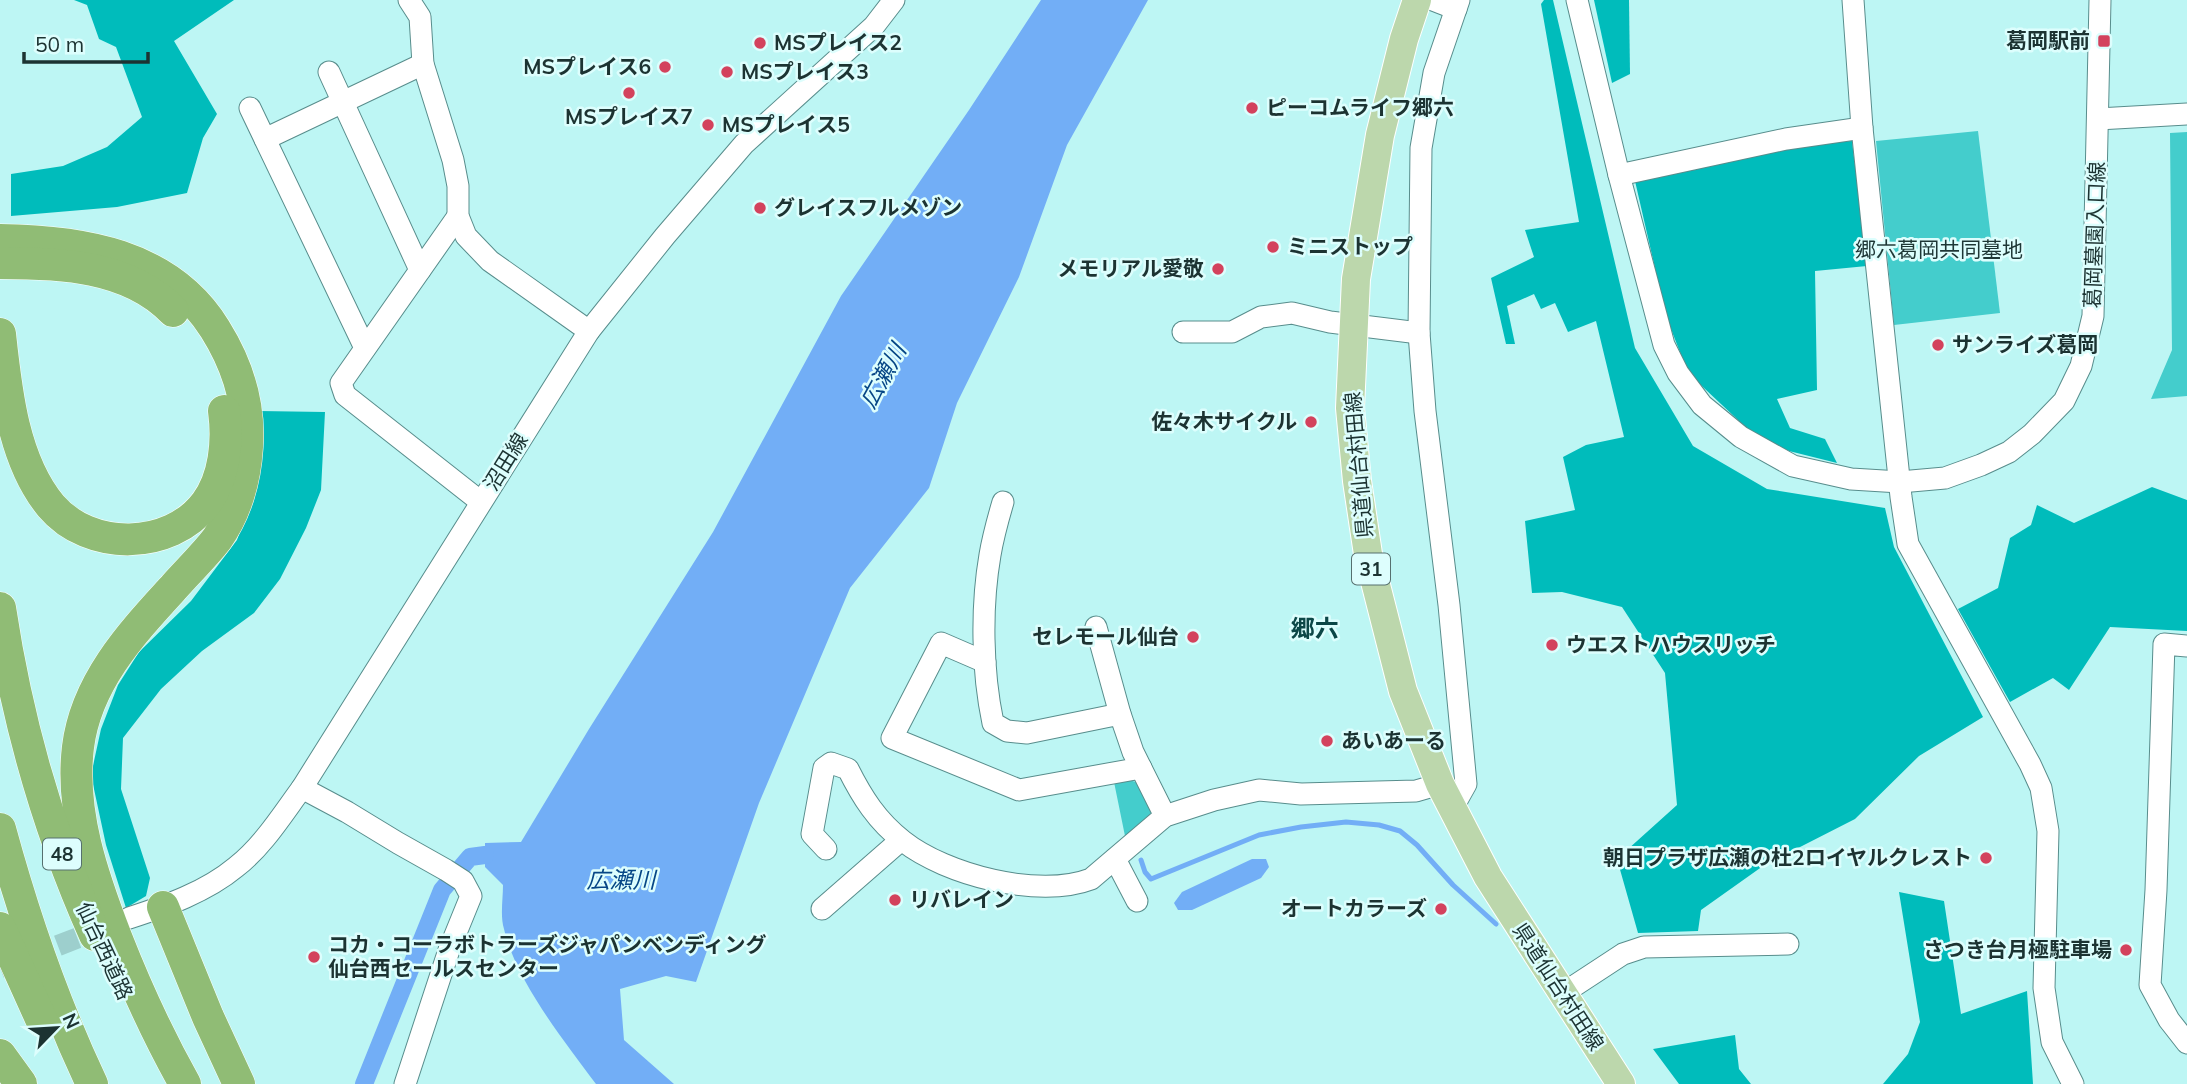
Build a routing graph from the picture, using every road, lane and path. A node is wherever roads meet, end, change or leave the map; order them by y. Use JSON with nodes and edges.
{"nodes":[{"id":1,"x":409,"y":0,"type":"edge"},
{"id":2,"x":894,"y":0,"type":"edge"},
{"id":3,"x":1418,"y":0,"type":"edge"},
{"id":4,"x":1433,"y":0,"type":"edge"},
{"id":5,"x":1577,"y":0,"type":"edge"},
{"id":6,"x":1853,"y":0,"type":"edge"},
{"id":7,"x":2100,"y":0,"type":"edge"},
{"id":8,"x":1457,"y":4,"type":"edge"},
{"id":9,"x":423,"y":64,"type":"junction"},
{"id":10,"x":329,"y":72,"type":"dead end"},
{"id":11,"x":343,"y":102,"type":"junction"},
{"id":12,"x":250,"y":108,"type":"dead end"},
{"id":13,"x":2187,"y":114,"type":"edge"},
{"id":14,"x":2098,"y":119,"type":"junction"},
{"id":15,"x":1862,"y":128,"type":"junction"},
{"id":16,"x":265,"y":139,"type":"junction"},
{"id":17,"x":1619,"y":175,"type":"junction"},
{"id":18,"x":458,"y":216,"type":"junction"},
{"id":19,"x":14,"y":252,"type":"edge"},
{"id":20,"x":420,"y":270,"type":"junction"},
{"id":21,"x":1353,"y":326,"type":"junction"},
{"id":22,"x":589,"y":331,"type":"junction"},
{"id":23,"x":1183,"y":332,"type":"dead end"},
{"id":24,"x":1419,"y":332,"type":"junction"},
{"id":25,"x":0,"y":334,"type":"edge"},
{"id":26,"x":365,"y":348,"type":"junction"},
{"id":27,"x":1900,"y":482,"type":"junction"},
{"id":28,"x":481,"y":502,"type":"junction"},
{"id":29,"x":1003,"y":502,"type":"dead end"},
{"id":30,"x":0,"y":608,"type":"edge"},
{"id":31,"x":1096,"y":627,"type":"dead end"},
{"id":32,"x":2187,"y":646,"type":"edge"},
{"id":33,"x":985,"y":662,"type":"junction"},
{"id":34,"x":1120,"y":714,"type":"junction"},
{"id":35,"x":1141,"y":768,"type":"junction"},
{"id":36,"x":302,"y":788,"type":"junction"},
{"id":37,"x":1446,"y":796,"type":"junction"},
{"id":38,"x":1165,"y":816,"type":"junction"},
{"id":39,"x":0,"y":829,"type":"edge"},
{"id":40,"x":901,"y":840,"type":"junction"},
{"id":41,"x":826,"y":849,"type":"dead end"},
{"id":42,"x":1115,"y":859,"type":"junction"},
{"id":43,"x":1136,"y":901,"type":"dead end"},
{"id":44,"x":163,"y":907,"type":"junction"},
{"id":45,"x":822,"y":909,"type":"dead end"},
{"id":46,"x":129,"y":918,"type":"tunnel mouth"},
{"id":47,"x":0,"y":928,"type":"edge"},
{"id":48,"x":1788,"y":944,"type":"dead end"},
{"id":49,"x":1562,"y":994,"type":"junction"},
{"id":50,"x":2187,"y":1043,"type":"edge"},
{"id":51,"x":0,"y":1055,"type":"edge"},
{"id":52,"x":21,"y":1084,"type":"edge"},
{"id":53,"x":76,"y":1084,"type":"edge"},
{"id":54,"x":92,"y":1084,"type":"edge"},
{"id":55,"x":172,"y":1084,"type":"edge"},
{"id":56,"x":185,"y":1084,"type":"edge"},
{"id":57,"x":239,"y":1084,"type":"edge"},
{"id":58,"x":405,"y":1084,"type":"edge"},
{"id":59,"x":1621,"y":1084,"type":"edge"},
{"id":60,"x":2074,"y":1084,"type":"edge"}],
"edges":[{"from":1,"to":9,"type":"street"},
{"from":2,"to":22,"type":"street","name":"沼田線"},
{"from":3,"to":21,"type":"main road","name":"県道仙台村田線","number":"31"},
{"from":4,"to":8,"type":"street"},
{"from":5,"to":17,"type":"street","name":"葛岡墓園入口線"},
{"from":6,"to":15,"type":"street"},
{"from":7,"to":14,"type":"street","name":"葛岡墓園入口線"},
{"from":8,"to":24,"type":"street"},
{"from":9,"to":11,"type":"street"},
{"from":9,"to":18,"type":"street"},
{"from":10,"to":11,"type":"street"},
{"from":11,"to":16,"type":"street"},
{"from":11,"to":20,"type":"street"},
{"from":12,"to":16,"type":"street"},
{"from":13,"to":14,"type":"street"},
{"from":14,"to":27,"type":"street","name":"葛岡墓園入口線"},
{"from":15,"to":17,"type":"street"},
{"from":15,"to":27,"type":"street"},
{"from":16,"to":26,"type":"street"},
{"from":17,"to":27,"type":"street","name":"葛岡墓園入口線"},
{"from":18,"to":20,"type":"street"},
{"from":18,"to":22,"type":"street"},
{"from":19,"to":25,"type":"highway"},
{"from":19,"to":56,"type":"highway"},
{"from":20,"to":26,"type":"street"},
{"from":21,"to":23,"type":"street"},
{"from":21,"to":24,"type":"street"},
{"from":21,"to":37,"type":"main road","name":"県道仙台村田線","number":"31"},
{"from":22,"to":28,"type":"street","name":"沼田線"},
{"from":24,"to":37,"type":"street"},
{"from":26,"to":28,"type":"street"},
{"from":27,"to":60,"type":"street"},
{"from":28,"to":36,"type":"street","name":"沼田線"},
{"from":29,"to":33,"type":"street"},
{"from":30,"to":55,"type":"highway","name":"仙台西道路","number":"48"},
{"from":31,"to":34,"type":"street"},
{"from":32,"to":50,"type":"street"},
{"from":33,"to":34,"type":"street"},
{"from":33,"to":35,"type":"street"},
{"from":34,"to":35,"type":"street"},
{"from":35,"to":38,"type":"street"},
{"from":36,"to":44,"type":"street","name":"沼田線"},
{"from":36,"to":58,"type":"street"},
{"from":37,"to":38,"type":"street"},
{"from":37,"to":49,"type":"main road","name":"県道仙台村田線","number":"31"},
{"from":38,"to":42,"type":"street"},
{"from":39,"to":54,"type":"highway","number":"48"},
{"from":40,"to":41,"type":"street"},
{"from":40,"to":42,"type":"street"},
{"from":40,"to":45,"type":"street"},
{"from":42,"to":43,"type":"street"},
{"from":44,"to":46,"type":"street","name":"沼田線"},
{"from":44,"to":57,"type":"highway"},
{"from":47,"to":53,"type":"highway"},
{"from":48,"to":49,"type":"street"},
{"from":49,"to":59,"type":"main road","name":"県道仙台村田線","number":"31"},
{"from":51,"to":52,"type":"highway"}]}
